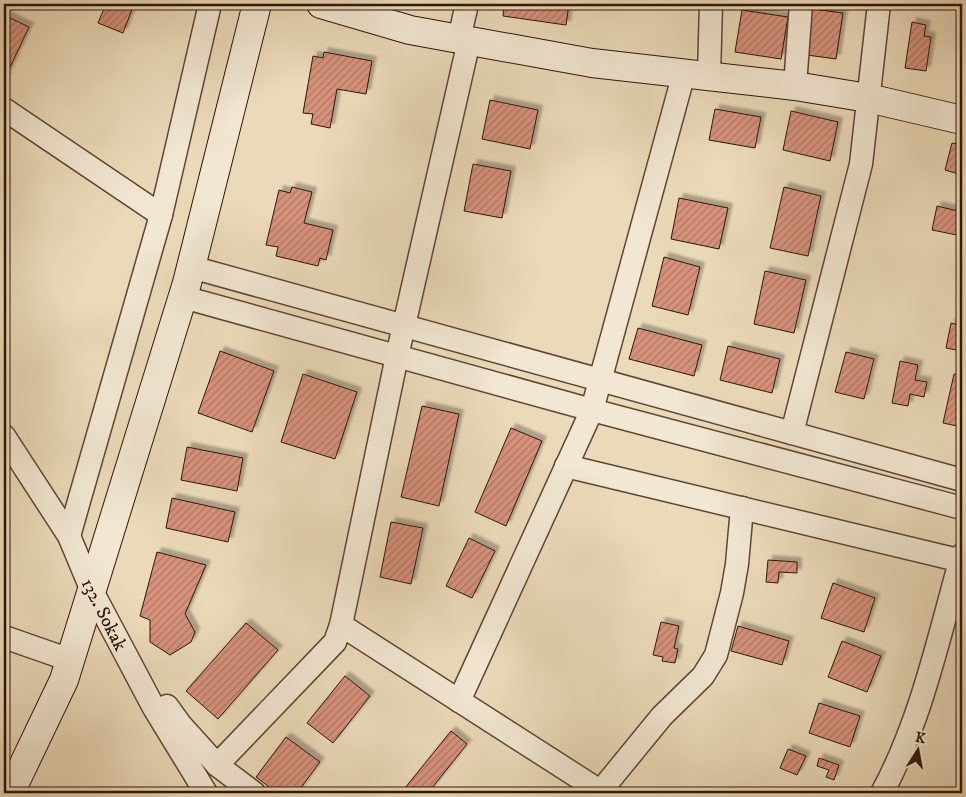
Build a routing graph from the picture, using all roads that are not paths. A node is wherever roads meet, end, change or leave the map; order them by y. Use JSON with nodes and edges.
{"nodes":[{"id":1,"x":210,"y":4,"type":"edge"},
{"id":2,"x":257,"y":4,"type":"edge"},
{"id":3,"x":321,"y":4,"type":"edge"},
{"id":4,"x":467,"y":4,"type":"edge"},
{"id":5,"x":711,"y":4,"type":"edge"},
{"id":6,"x":801,"y":4,"type":"edge"},
{"id":7,"x":879,"y":4,"type":"edge"},
{"id":8,"x":464,"y":40,"type":"junction"},
{"id":9,"x":697,"y":74,"type":"junction"},
{"id":10,"x":794,"y":86,"type":"junction"},
{"id":11,"x":868,"y":98,"type":"junction"},
{"id":12,"x":4,"y":109,"type":"edge"},
{"id":13,"x":962,"y":120,"type":"edge"},
{"id":14,"x":161,"y":215,"type":"junction"},
{"id":15,"x":191,"y":267,"type":"junction"},
{"id":16,"x":182,"y":297,"type":"junction"},
{"id":17,"x":404,"y":326,"type":"junction"},
{"id":18,"x":397,"y":356,"type":"junction"},
{"id":19,"x":600,"y":381,"type":"junction"},
{"id":20,"x":592,"y":410,"type":"junction"},
{"id":21,"x":792,"y":433,"type":"junction"},
{"id":22,"x":4,"y":436,"type":"edge"},
{"id":23,"x":566,"y":466,"type":"junction"},
{"id":24,"x":962,"y":480,"type":"edge"},
{"id":25,"x":742,"y":508,"type":"junction"},
{"id":26,"x":962,"y":508,"type":"edge"},
{"id":27,"x":69,"y":536,"type":"junction"},
{"id":28,"x":962,"y":559,"type":"edge"},
{"id":29,"x":92,"y":591,"type":"junction"},
{"id":30,"x":955,"y":608,"type":"edge"},
{"id":31,"x":341,"y":625,"type":"junction"},
{"id":32,"x":4,"y":637,"type":"edge"},
{"id":33,"x":117,"y":638,"type":"junction"},
{"id":34,"x":70,"y":660,"type":"junction"},
{"id":35,"x":459,"y":701,"type":"junction"},
{"id":36,"x":217,"y":765,"type":"junction"},
{"id":37,"x":10,"y":793,"type":"edge"},
{"id":38,"x":206,"y":793,"type":"edge"},
{"id":39,"x":254,"y":793,"type":"edge"},
{"id":40,"x":601,"y":793,"type":"edge"},
{"id":41,"x":882,"y":793,"type":"edge"}],
"edges":[{"from":1,"to":14,"type":"street"},
{"from":2,"to":15,"type":"street"},
{"from":3,"to":8,"type":"street"},
{"from":4,"to":8,"type":"street"},
{"from":5,"to":9,"type":"street"},
{"from":6,"to":10,"type":"street"},
{"from":7,"to":11,"type":"street"},
{"from":8,"to":9,"type":"street"},
{"from":8,"to":17,"type":"street"},
{"from":9,"to":10,"type":"street"},
{"from":9,"to":19,"type":"street"},
{"from":10,"to":11,"type":"street"},
{"from":11,"to":13,"type":"street"},
{"from":11,"to":21,"type":"street"},
{"from":12,"to":14,"type":"street"},
{"from":14,"to":27,"type":"street"},
{"from":15,"to":16,"type":"street"},
{"from":15,"to":17,"type":"street"},
{"from":16,"to":18,"type":"street"},
{"from":16,"to":29,"type":"street"},
{"from":17,"to":18,"type":"street"},
{"from":17,"to":19,"type":"street"},
{"from":18,"to":20,"type":"street"},
{"from":18,"to":31,"type":"street"},
{"from":19,"to":20,"type":"street"},
{"from":19,"to":21,"type":"street"},
{"from":20,"to":23,"type":"street"},
{"from":20,"to":26,"type":"street"},
{"from":21,"to":24,"type":"street"},
{"from":22,"to":27,"type":"street","name":"132. Sokak"},
{"from":23,"to":25,"type":"street"},
{"from":23,"to":35,"type":"street"},
{"from":25,"to":28,"type":"street"},
{"from":25,"to":40,"type":"street"},
{"from":27,"to":29,"type":"street","name":"132. Sokak"},
{"from":28,"to":30,"type":"street"},
{"from":29,"to":33,"type":"street","name":"132. Sokak"},
{"from":29,"to":34,"type":"street"},
{"from":30,"to":41,"type":"street"},
{"from":31,"to":35,"type":"street"},
{"from":31,"to":36,"type":"street"},
{"from":32,"to":34,"type":"street"},
{"from":33,"to":36,"type":"street"},
{"from":33,"to":38,"type":"street","name":"132. Sokak"},
{"from":34,"to":37,"type":"street"},
{"from":35,"to":40,"type":"street"},
{"from":36,"to":39,"type":"street"}]}
